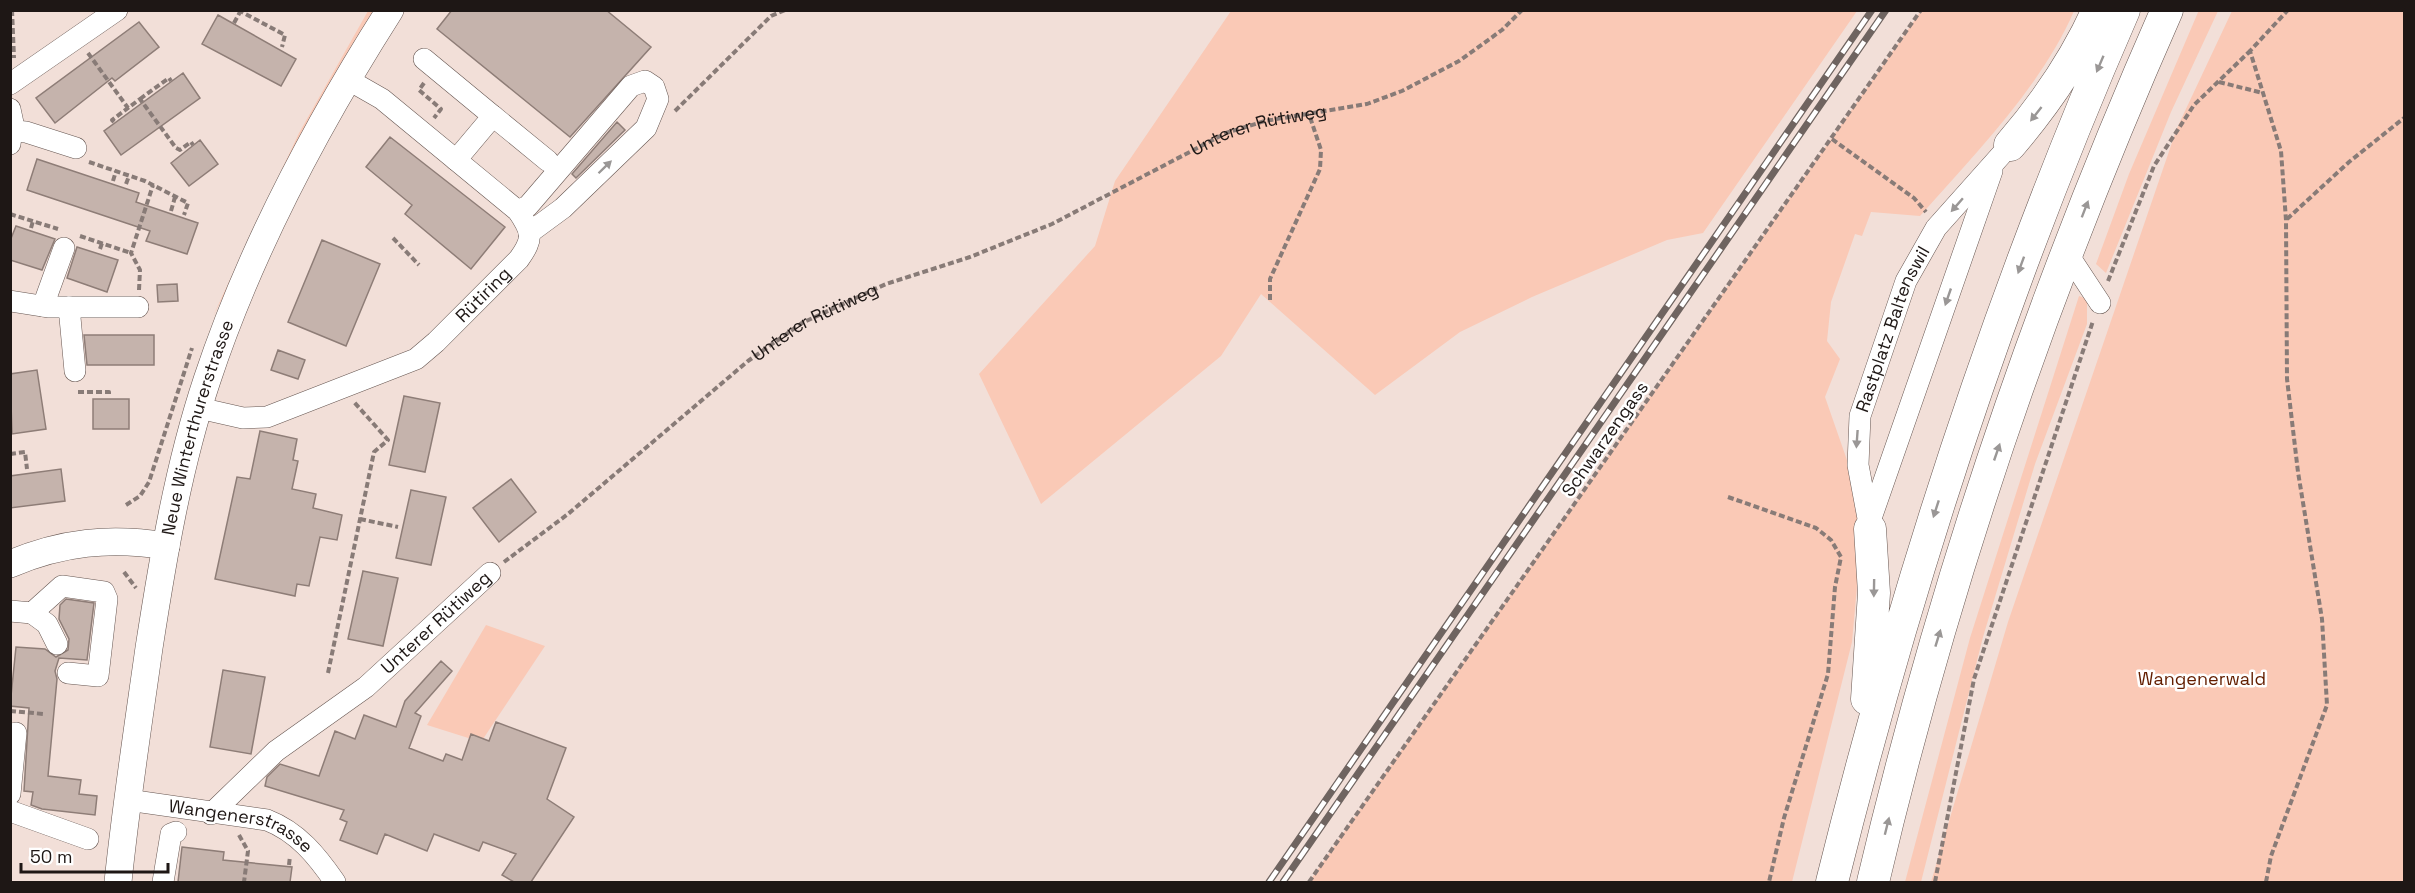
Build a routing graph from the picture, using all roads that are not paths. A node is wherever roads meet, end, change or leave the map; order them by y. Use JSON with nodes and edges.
{"nodes":[{"id":1,"x":117,"y":10,"type":"edge"},
{"id":2,"x":390,"y":10,"type":"edge"},
{"id":3,"x":2098,"y":10,"type":"edge"},
{"id":4,"x":2124,"y":10,"type":"edge"},
{"id":5,"x":2167,"y":10,"type":"edge"},
{"id":6,"x":430,"y":64,"type":"road end"},
{"id":7,"x":347,"y":79,"type":"junction"},
{"id":8,"x":13,"y":82,"type":"edge"},
{"id":9,"x":10,"y":109,"type":"edge"},
{"id":10,"x":493,"y":116,"type":"junction"},
{"id":11,"x":12,"y":137,"type":"edge"},
{"id":12,"x":2003,"y":154,"type":"junction"},
{"id":13,"x":82,"y":155,"type":"road end"},
{"id":14,"x":456,"y":160,"type":"junction"},
{"id":15,"x":554,"y":165,"type":"junction"},
{"id":16,"x":581,"y":190,"type":"junction"},
{"id":17,"x":518,"y":211,"type":"junction"},
{"id":18,"x":529,"y":233,"type":"junction"},
{"id":19,"x":64,"y":248,"type":"dead end"},
{"id":20,"x":2067,"y":253,"type":"junction"},
{"id":21,"x":2100,"y":303,"type":"road end"},
{"id":22,"x":28,"y":307,"type":"edge"},
{"id":23,"x":69,"y":307,"type":"junction"},
{"id":24,"x":138,"y":307,"type":"road end"},
{"id":25,"x":75,"y":371,"type":"dead end"},
{"id":26,"x":199,"y":408,"type":"junction"},
{"id":27,"x":1870,"y":525,"type":"junction"},
{"id":28,"x":166,"y":546,"type":"junction"},
{"id":29,"x":10,"y":564,"type":"edge"},
{"id":30,"x":490,"y":573,"type":"road end"},
{"id":31,"x":10,"y":610,"type":"edge"},
{"id":32,"x":32,"y":613,"type":"junction"},
{"id":33,"x":57,"y":644,"type":"dead end"},
{"id":34,"x":68,"y":673,"type":"dead end"},
{"id":35,"x":16,"y":733,"type":"dead end"},
{"id":36,"x":1864,"y":753,"type":"junction"},
{"id":37,"x":10,"y":795,"type":"edge"},
{"id":38,"x":128,"y":800,"type":"junction"},
{"id":39,"x":10,"y":811,"type":"edge"},
{"id":40,"x":211,"y":814,"type":"junction"},
{"id":41,"x":176,"y":832,"type":"dead end"},
{"id":42,"x":88,"y":839,"type":"dead end"},
{"id":43,"x":118,"y":882,"type":"edge"},
{"id":44,"x":163,"y":882,"type":"edge"},
{"id":45,"x":334,"y":882,"type":"edge"},
{"id":46,"x":1832,"y":882,"type":"edge"},
{"id":47,"x":1873,"y":882,"type":"edge"}],
"edges":[{"from":1,"to":8,"type":"street"},
{"from":2,"to":7,"type":"main road","name":"Neue Winterthurerstrasse"},
{"from":3,"to":12,"type":"highway","one_way":true},
{"from":4,"to":36,"type":"highway","one_way":true},
{"from":20,"to":5,"type":"highway","one_way":true},
{"from":6,"to":10,"type":"street"},
{"from":7,"to":14,"type":"street"},
{"from":7,"to":26,"type":"main road","name":"Neue Winterthurerstrasse"},
{"from":9,"to":11,"type":"street"},
{"from":10,"to":14,"type":"street"},
{"from":10,"to":15,"type":"street"},
{"from":11,"to":13,"type":"street"},
{"from":12,"to":27,"type":"street","name":"Rastplatz Baltenswil","one_way":true},
{"from":12,"to":27,"type":"street","name":"Rastplatz Baltenswil","one_way":true},
{"from":14,"to":17,"type":"street"},
{"from":15,"to":16,"type":"street"},
{"from":16,"to":15,"type":"street","one_way":true},
{"from":15,"to":17,"type":"street"},
{"from":16,"to":18,"type":"street"},
{"from":17,"to":18,"type":"street"},
{"from":18,"to":26,"type":"street","name":"Rütiring"},
{"from":19,"to":22,"type":"street"},
{"from":20,"to":21,"type":"street"},
{"from":47,"to":20,"type":"highway","one_way":true},
{"from":22,"to":23,"type":"street"},
{"from":23,"to":24,"type":"street"},
{"from":23,"to":25,"type":"street"},
{"from":26,"to":28,"type":"main road","name":"Neue Winterthurerstrasse"},
{"from":27,"to":36,"type":"highway","one_way":true},
{"from":28,"to":29,"type":"main road"},
{"from":28,"to":38,"type":"main road","name":"Neue Winterthurerstrasse"},
{"from":30,"to":40,"type":"street","name":"Unterer Rütiweg"},
{"from":31,"to":32,"type":"street"},
{"from":32,"to":33,"type":"street"},
{"from":32,"to":34,"type":"street"},
{"from":35,"to":37,"type":"street"},
{"from":36,"to":46,"type":"highway"},
{"from":38,"to":40,"type":"street","name":"Wangenerstrasse"},
{"from":38,"to":43,"type":"main road","name":"Neue Winterthurerstrasse"},
{"from":39,"to":42,"type":"street"},
{"from":40,"to":45,"type":"street","name":"Wangenerstrasse"},
{"from":41,"to":44,"type":"street"}]}
